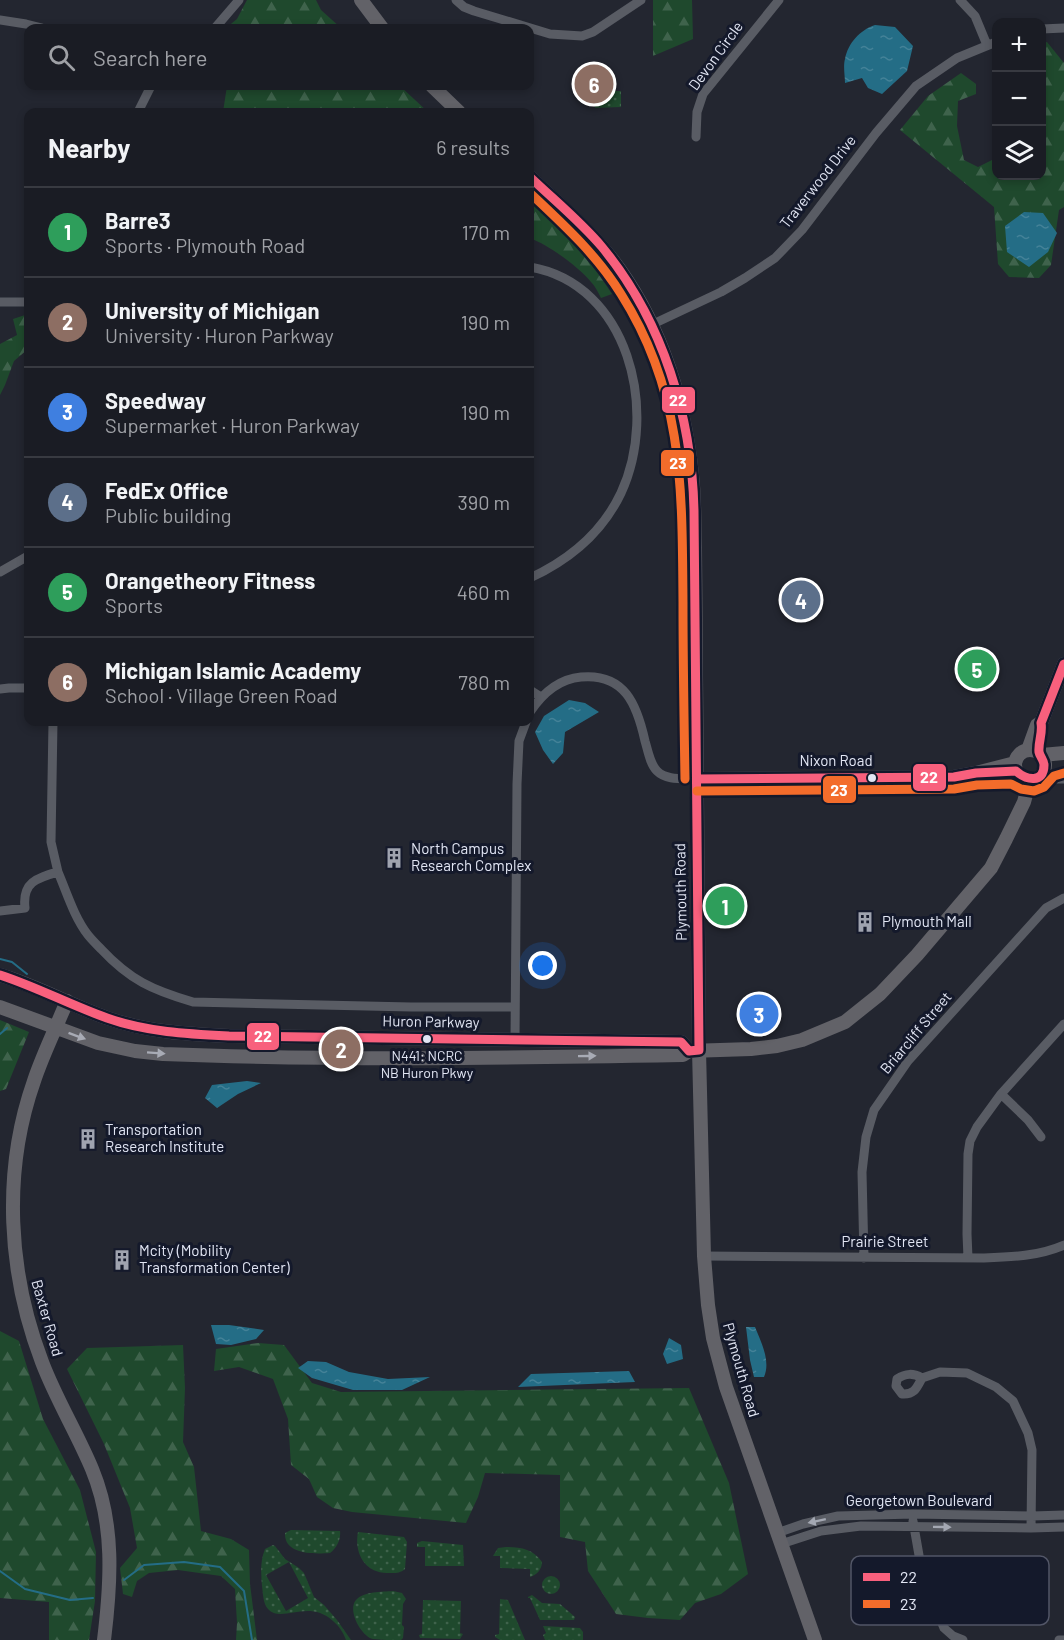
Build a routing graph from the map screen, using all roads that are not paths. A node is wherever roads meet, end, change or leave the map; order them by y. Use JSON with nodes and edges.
{"nodes":[{"id":1,"x":239,"y":0,"type":"edge"},
{"id":2,"x":361,"y":0,"type":"edge"},
{"id":3,"x":456,"y":0,"type":"edge"},
{"id":4,"x":641,"y":0,"type":"edge"},
{"id":5,"x":778,"y":0,"type":"edge"},
{"id":6,"x":960,"y":0,"type":"edge"},
{"id":7,"x":0,"y":20,"type":"edge"},
{"id":8,"x":26,"y":24,"type":"edge"},
{"id":9,"x":218,"y":24,"type":"edge"},
{"id":10,"x":379,"y":24,"type":"edge"},
{"id":11,"x":517,"y":24,"type":"edge"},
{"id":12,"x":1064,"y":28,"type":"edge"},
{"id":13,"x":534,"y":29,"type":"edge"},
{"id":14,"x":1046,"y":29,"type":"edge"},
{"id":15,"x":992,"y":44,"type":"edge"},
{"id":16,"x":148,"y":90,"type":"edge"},
{"id":17,"x":436,"y":90,"type":"edge"},
{"id":18,"x":140,"y":108,"type":"edge"},
{"id":19,"x":455,"y":108,"type":"edge"},
{"id":20,"x":696,"y":137,"type":"dead end"},
{"id":21,"x":534,"y":181,"type":"edge"},
{"id":22,"x":534,"y":268,"type":"edge"},
{"id":23,"x":0,"y":302,"type":"edge"},
{"id":24,"x":24,"y":302,"type":"edge"},
{"id":25,"x":651,"y":325,"type":"junction"},
{"id":26,"x":24,"y":558,"type":"edge"},
{"id":27,"x":0,"y":572,"type":"edge"},
{"id":28,"x":534,"y":576,"type":"edge"},
{"id":29,"x":1064,"y":664,"type":"edge"},
{"id":30,"x":24,"y":688,"type":"edge"},
{"id":31,"x":0,"y":689,"type":"edge"},
{"id":32,"x":534,"y":693,"type":"edge"},
{"id":33,"x":541,"y":697,"type":"junction"},
{"id":34,"x":534,"y":707,"type":"edge"},
{"id":35,"x":52,"y":726,"type":"edge"},
{"id":36,"x":525,"y":726,"type":"edge"},
{"id":37,"x":1064,"y":753,"type":"edge"},
{"id":38,"x":1041,"y":761,"type":"junction"},
{"id":39,"x":1064,"y":761,"type":"edge"},
{"id":40,"x":1021,"y":772,"type":"junction"},
{"id":41,"x":697,"y":779,"type":"junction"},
{"id":42,"x":1064,"y":779,"type":"edge"},
{"id":43,"x":58,"y":872,"type":"junction"},
{"id":44,"x":1064,"y":898,"type":"edge"},
{"id":45,"x":0,"y":911,"type":"edge"},
{"id":46,"x":0,"y":975,"type":"edge"},
{"id":47,"x":67,"y":1002,"type":"junction"},
{"id":48,"x":0,"y":1006,"type":"edge"},
{"id":49,"x":515,"y":1007,"type":"junction"},
{"id":50,"x":1064,"y":1024,"type":"edge"},
{"id":51,"x":56,"y":1028,"type":"junction"},
{"id":52,"x":311,"y":1037,"type":"junction"},
{"id":53,"x":515,"y":1040,"type":"junction"},
{"id":54,"x":694,"y":1050,"type":"junction"},
{"id":55,"x":310,"y":1057,"type":"junction"},
{"id":56,"x":504,"y":1058,"type":"junction"},
{"id":57,"x":1001,"y":1094,"type":"junction"},
{"id":58,"x":1041,"y":1137,"type":"dead end"},
{"id":59,"x":1064,"y":1245,"type":"edge"},
{"id":60,"x":704,"y":1257,"type":"junction"},
{"id":61,"x":864,"y":1258,"type":"junction"},
{"id":62,"x":968,"y":1258,"type":"junction"},
{"id":63,"x":922,"y":1378,"type":"dead end"},
{"id":64,"x":913,"y":1514,"type":"junction"},
{"id":65,"x":1064,"y":1515,"type":"edge"},
{"id":66,"x":1032,"y":1516,"type":"junction"},
{"id":67,"x":913,"y":1526,"type":"junction"},
{"id":68,"x":1064,"y":1527,"type":"edge"},
{"id":69,"x":1031,"y":1528,"type":"junction"},
{"id":70,"x":779,"y":1538,"type":"junction"},
{"id":71,"x":919,"y":1556,"type":"edge"},
{"id":72,"x":943,"y":1625,"type":"edge"},
{"id":73,"x":104,"y":1640,"type":"edge"},
{"id":74,"x":815,"y":1640,"type":"edge"},
{"id":75,"x":963,"y":1640,"type":"edge"},
{"id":76,"x":1059,"y":1640,"type":"edge"},
{"id":77,"x":1064,"y":1640,"type":"edge"}],
"edges":[{"from":1,"to":9,"type":"street"},
{"from":2,"to":10,"type":"main road"},
{"from":3,"to":11,"type":"street"},
{"from":4,"to":13,"type":"street"},
{"from":5,"to":20,"type":"street","name":"Devon Circle"},
{"from":6,"to":15,"type":"street"},
{"from":7,"to":8,"type":"street"},
{"from":12,"to":14,"type":"street"},
{"from":15,"to":25,"type":"street","name":"Traverwood Drive"},
{"from":16,"to":18,"type":"street"},
{"from":17,"to":19,"type":"main road"},
{"from":21,"to":25,"type":"main road","name":"Plymouth Road"},
{"from":22,"to":28,"type":"street"},
{"from":23,"to":24,"type":"street"},
{"from":25,"to":41,"type":"main road","name":"Plymouth Road"},
{"from":26,"to":27,"type":"street"},
{"from":29,"to":38,"type":"main road"},
{"from":30,"to":31,"type":"street"},
{"from":32,"to":33,"type":"street"},
{"from":33,"to":34,"type":"street"},
{"from":33,"to":41,"type":"street"},
{"from":35,"to":43,"type":"street"},
{"from":36,"to":49,"type":"street"},
{"from":37,"to":38,"type":"main road"},
{"from":38,"to":39,"type":"main road"},
{"from":38,"to":40,"type":"main road"},
{"from":38,"to":40,"type":"main road"},
{"from":38,"to":42,"type":"street"},
{"from":40,"to":41,"type":"main road","name":"Nixon Road"},
{"from":40,"to":54,"type":"main road","name":"Huron Parkway"},
{"from":41,"to":54,"type":"main road","name":"Plymouth Road"},
{"from":43,"to":45,"type":"street"},
{"from":43,"to":49,"type":"street"},
{"from":44,"to":61,"type":"street","name":"Briarcliff Street"},
{"from":46,"to":47,"type":"main road","name":"Huron Parkway"},
{"from":47,"to":51,"type":"main road","name":"Baxter Road"},
{"from":47,"to":52,"type":"main road","name":"Huron Parkway"},
{"from":48,"to":51,"type":"main road","name":"Huron Parkway"},
{"from":49,"to":53,"type":"street"},
{"from":50,"to":57,"type":"street"},
{"from":51,"to":55,"type":"main road","name":"Huron Parkway","one_way":true},
{"from":51,"to":73,"type":"main road","name":"Baxter Road"},
{"from":52,"to":53,"type":"main road","name":"Huron Parkway"},
{"from":52,"to":55,"type":"main road"},
{"from":53,"to":54,"type":"main road","name":"Huron Parkway"},
{"from":53,"to":56,"type":"main road"},
{"from":56,"to":54,"type":"main road","name":"Huron Parkway","one_way":true},
{"from":54,"to":60,"type":"main road","name":"Plymouth Road"},
{"from":55,"to":56,"type":"main road","name":"Huron Parkway"},
{"from":57,"to":58,"type":"street"},
{"from":57,"to":62,"type":"street"},
{"from":59,"to":62,"type":"street","name":"Prairie Street"},
{"from":60,"to":61,"type":"street","name":"Prairie Street"},
{"from":60,"to":70,"type":"main road","name":"Plymouth Road"},
{"from":61,"to":62,"type":"street","name":"Prairie Street"},
{"from":63,"to":66,"type":"street"},
{"from":64,"to":66,"type":"street","name":"Georgetown Boulevard"},
{"from":64,"to":67,"type":"street"},
{"from":64,"to":70,"type":"street","name":"Georgetown Boulevard","one_way":true},
{"from":65,"to":66,"type":"street","name":"Georgetown Boulevard"},
{"from":66,"to":69,"type":"street"},
{"from":67,"to":69,"type":"street","name":"Georgetown Boulevard","one_way":true},
{"from":67,"to":70,"type":"street","name":"Georgetown Boulevard"},
{"from":67,"to":71,"type":"street"},
{"from":68,"to":69,"type":"street","name":"Georgetown Boulevard"},
{"from":70,"to":74,"type":"main road","name":"Plymouth Road"},
{"from":72,"to":75,"type":"street"},
{"from":76,"to":77,"type":"street"}]}
